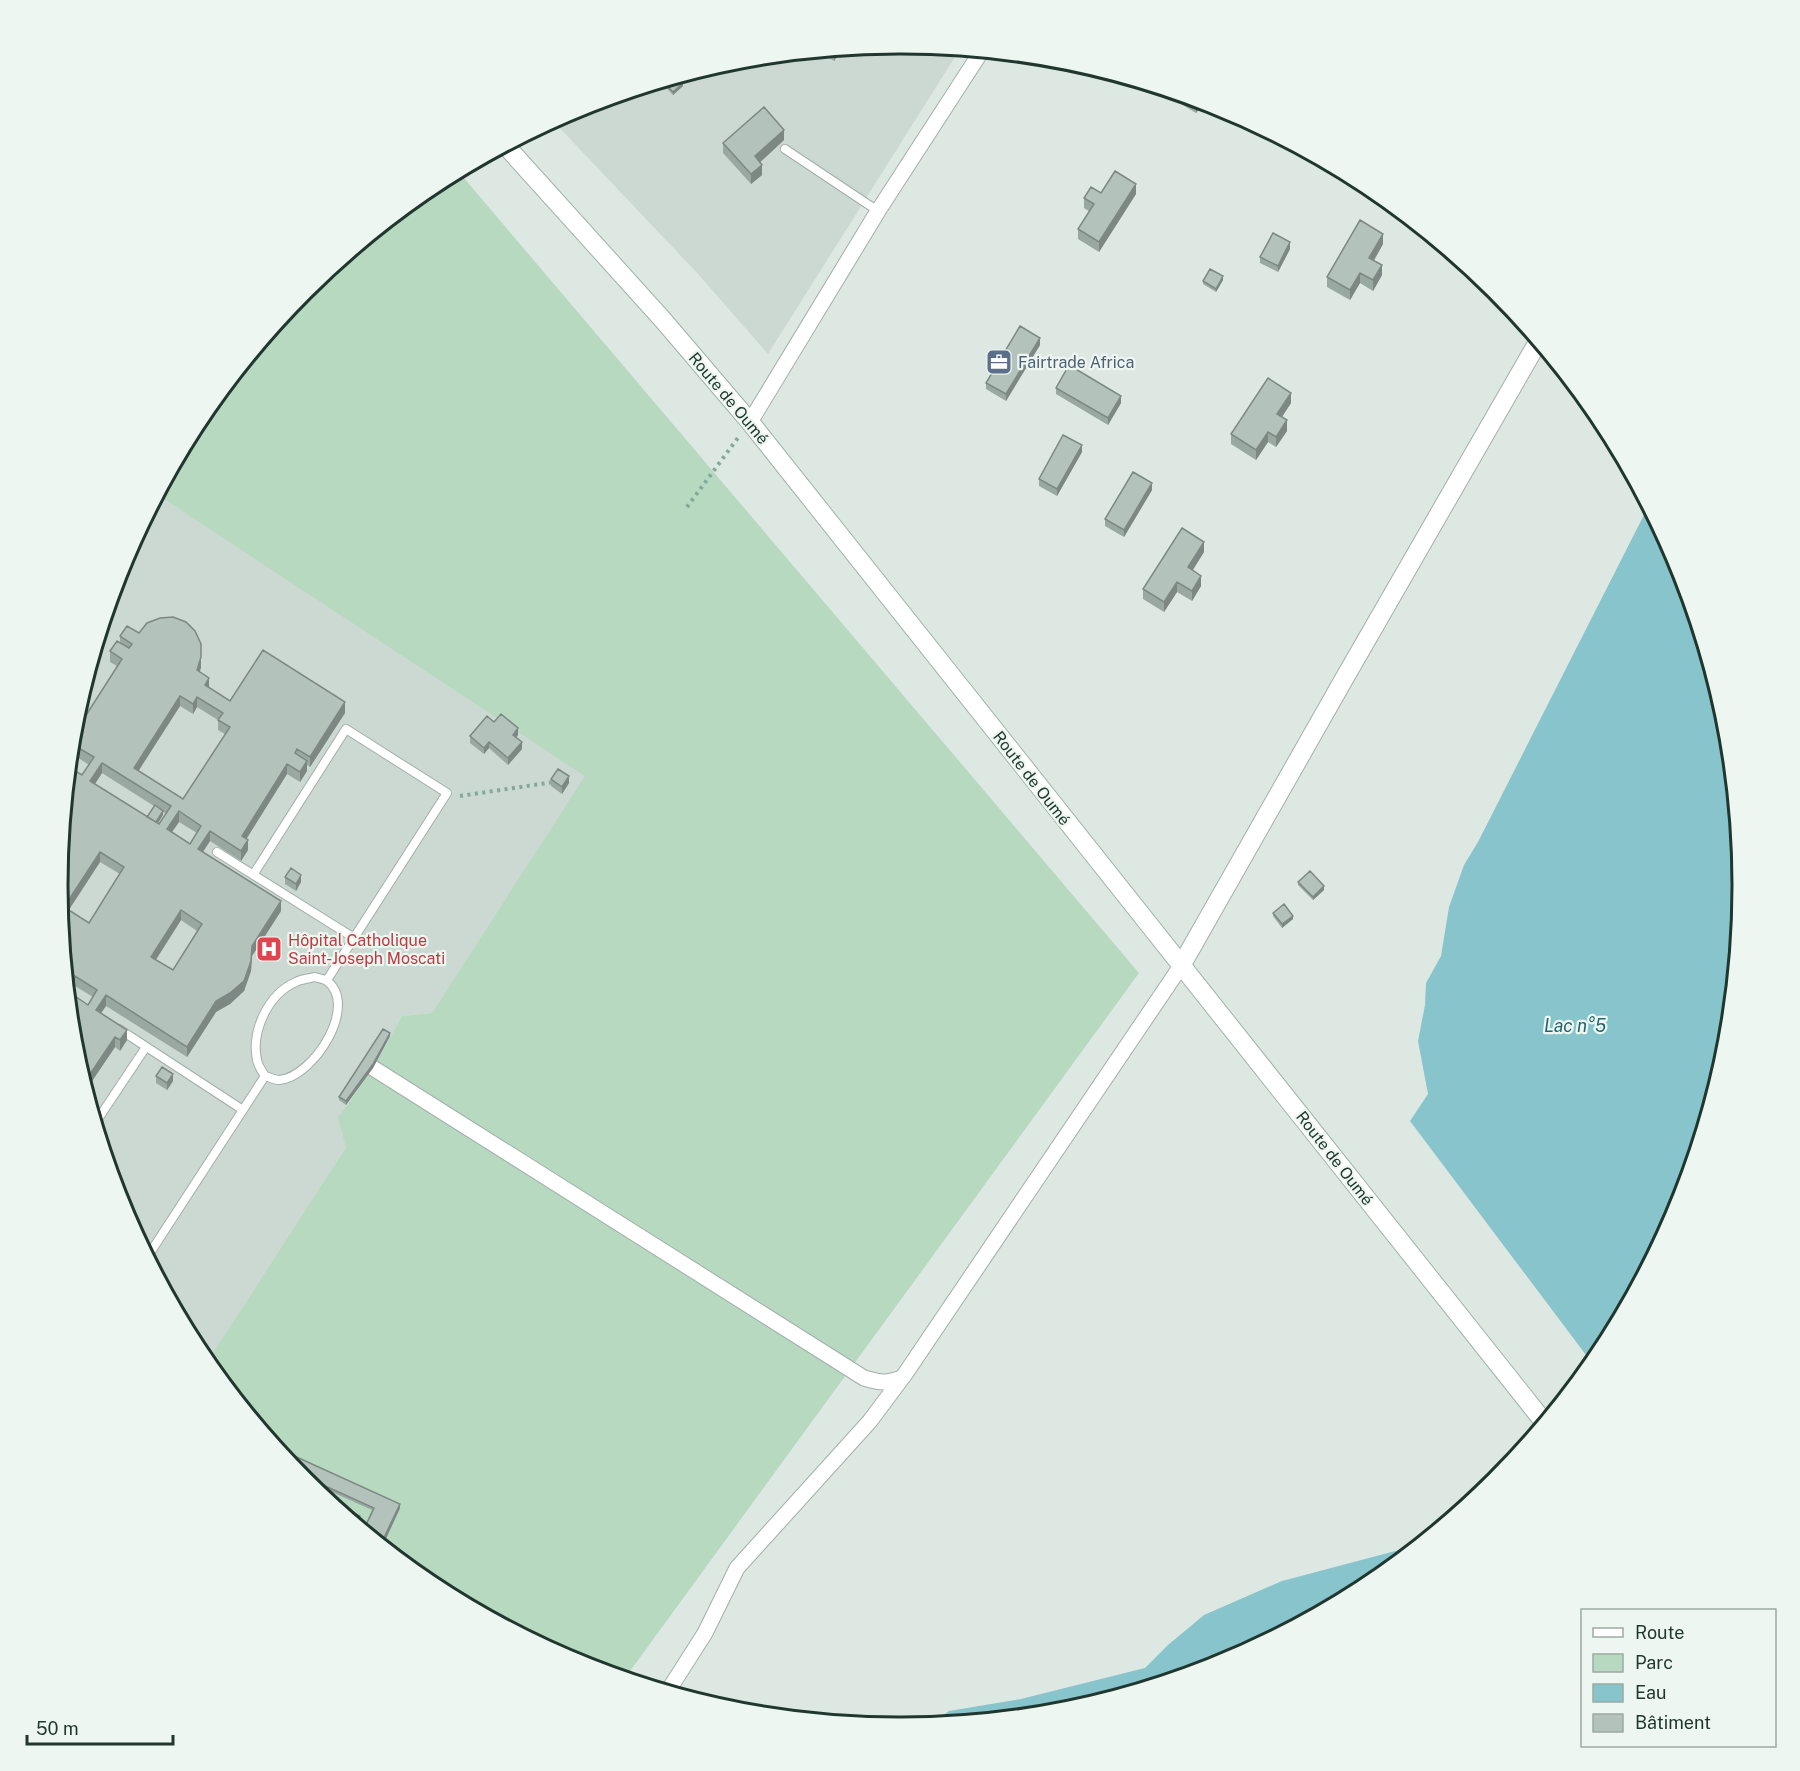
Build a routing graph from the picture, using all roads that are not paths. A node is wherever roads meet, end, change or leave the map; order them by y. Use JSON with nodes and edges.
{"nodes":[{"id":1,"x":977,"y":58,"type":"edge"},
{"id":2,"x":785,"y":149,"type":"dead end"},
{"id":3,"x":511,"y":151,"type":"edge"},
{"id":4,"x":878,"y":211,"type":"junction"},
{"id":5,"x":1534,"y":348,"type":"edge"},
{"id":6,"x":750,"y":422,"type":"junction"},
{"id":7,"x":217,"y":852,"type":"edge"},
{"id":8,"x":253,"y":875,"type":"junction"},
{"id":9,"x":354,"y":938,"type":"junction"},
{"id":10,"x":1182,"y":966,"type":"junction"},
{"id":11,"x":327,"y":980,"type":"junction"},
{"id":12,"x":116,"y":1028,"type":"edge"},
{"id":13,"x":146,"y":1047,"type":"junction"},
{"id":14,"x":373,"y":1068,"type":"edge"},
{"id":15,"x":265,"y":1076,"type":"junction"},
{"id":16,"x":243,"y":1110,"type":"junction"},
{"id":17,"x":101,"y":1114,"type":"edge"},
{"id":18,"x":152,"y":1249,"type":"edge"},
{"id":19,"x":903,"y":1377,"type":"junction"},
{"id":20,"x":1540,"y":1416,"type":"edge"},
{"id":21,"x":672,"y":1685,"type":"edge"}],
"edges":[{"from":1,"to":4,"type":"street"},
{"from":2,"to":4,"type":"lane"},
{"from":3,"to":6,"type":"main road","name":"Route de Oumé"},
{"from":4,"to":6,"type":"street"},
{"from":5,"to":10,"type":"main road"},
{"from":6,"to":10,"type":"main road","name":"Route de Oumé"},
{"from":7,"to":8,"type":"lane"},
{"from":8,"to":9,"type":"lane"},
{"from":8,"to":9,"type":"lane"},
{"from":9,"to":11,"type":"lane"},
{"from":10,"to":19,"type":"street"},
{"from":10,"to":20,"type":"main road","name":"Route de Oumé"},
{"from":11,"to":15,"type":"lane"},
{"from":11,"to":15,"type":"lane"},
{"from":12,"to":13,"type":"lane"},
{"from":13,"to":16,"type":"lane"},
{"from":13,"to":17,"type":"lane"},
{"from":14,"to":19,"type":"street"},
{"from":15,"to":16,"type":"lane"},
{"from":16,"to":18,"type":"lane"},
{"from":19,"to":21,"type":"street"}]}
